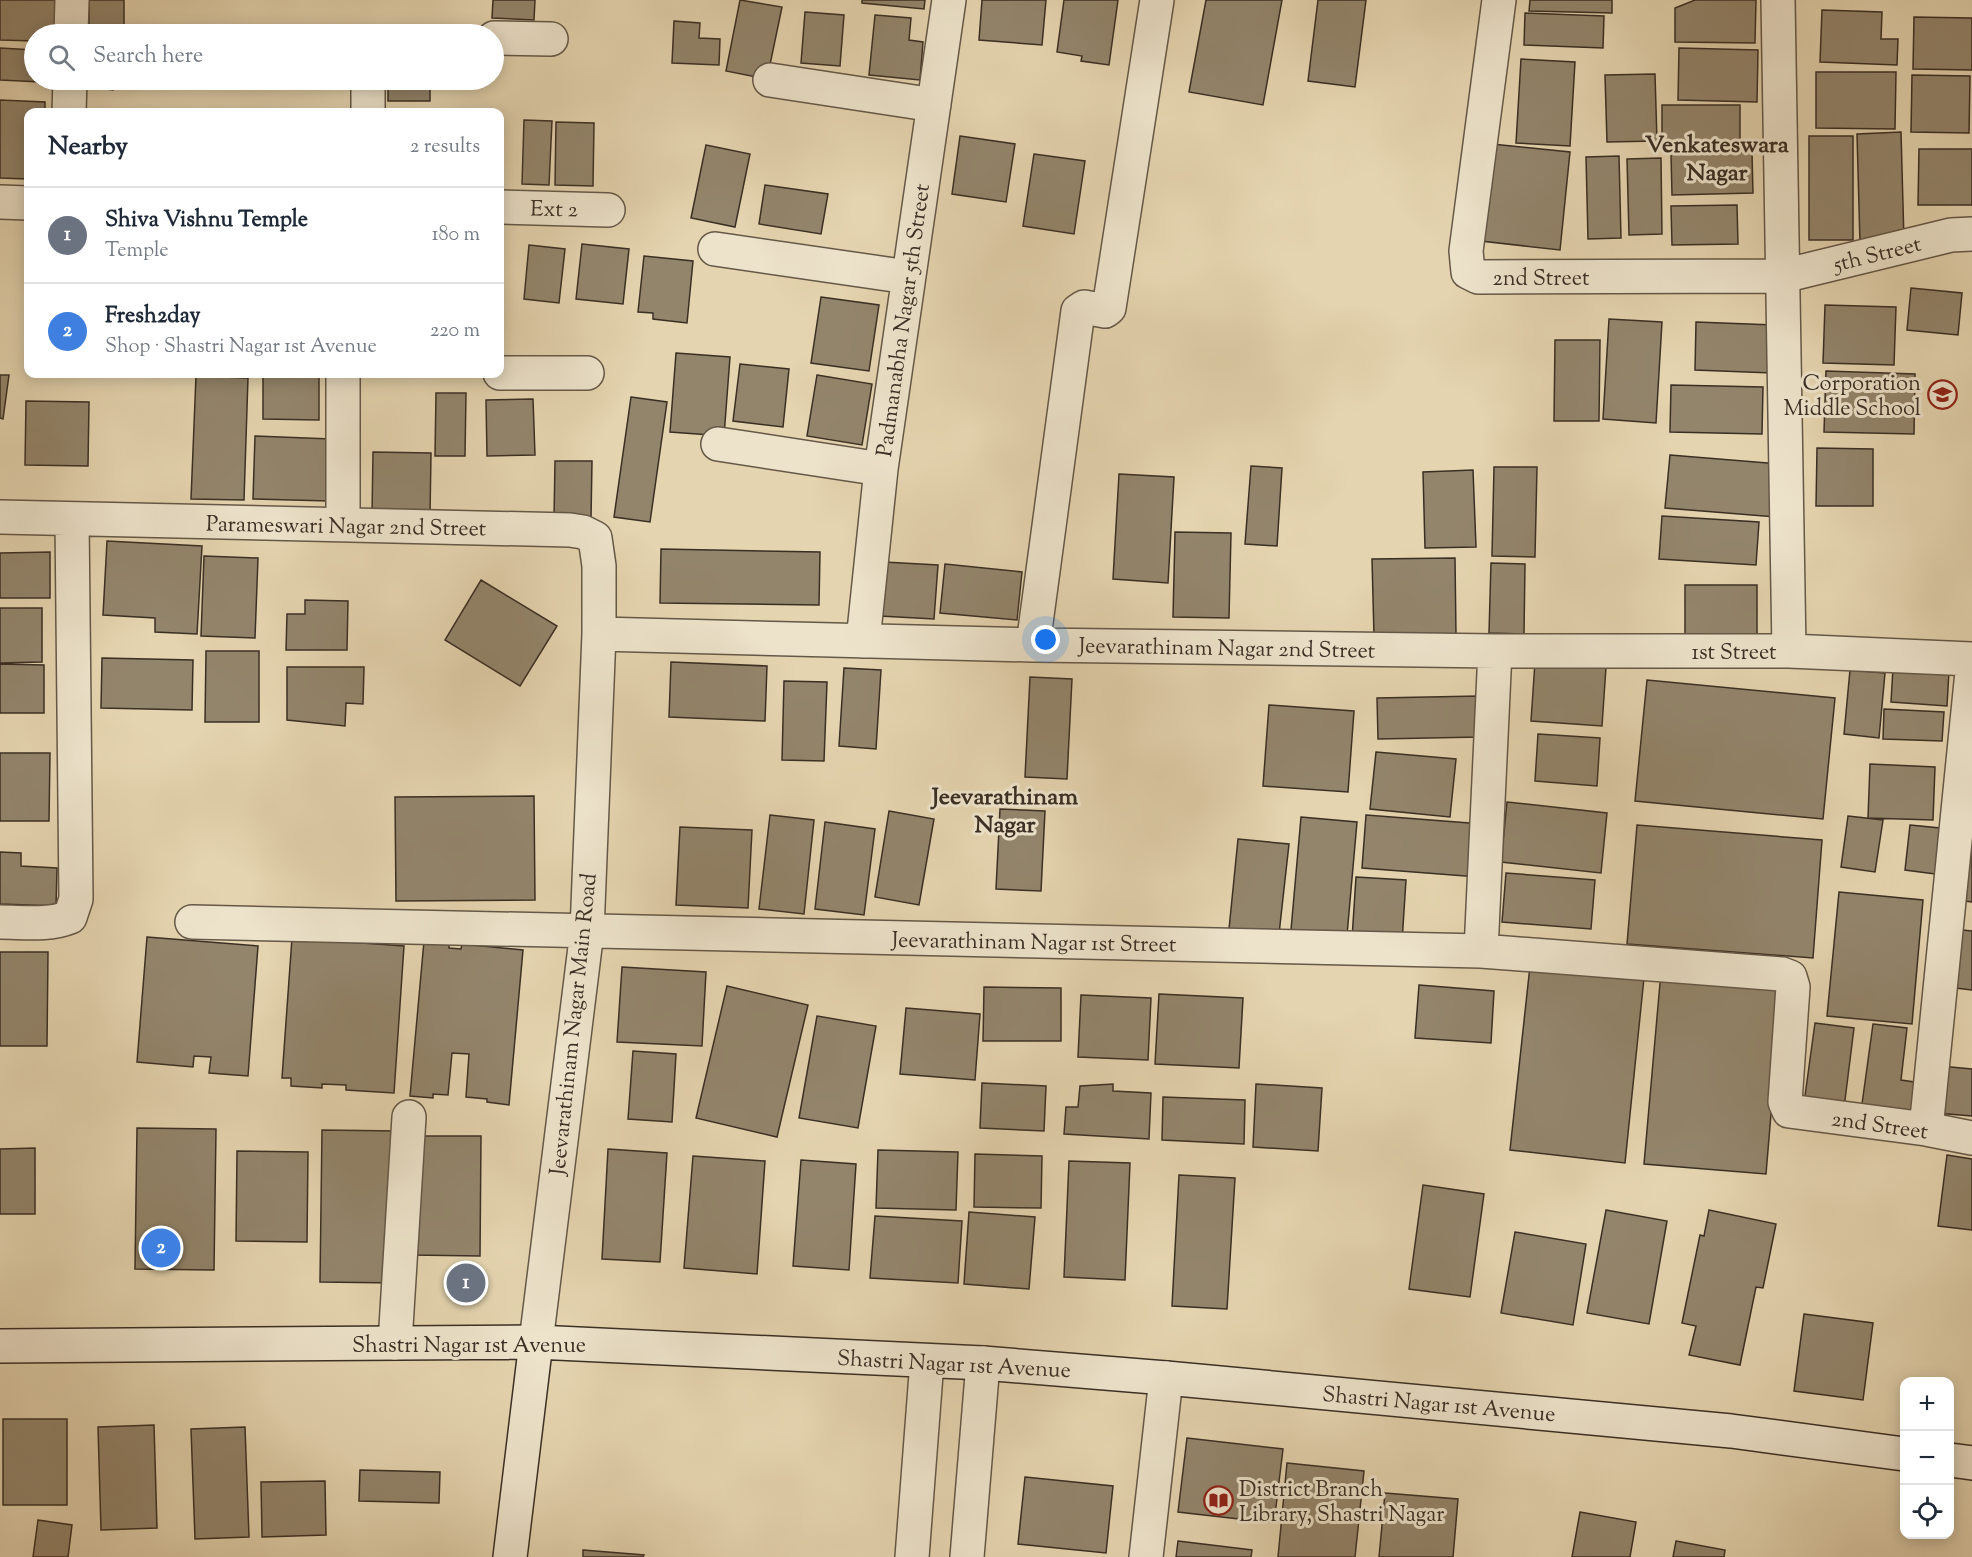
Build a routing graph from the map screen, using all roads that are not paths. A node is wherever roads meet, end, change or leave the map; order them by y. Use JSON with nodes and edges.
{"nodes":[{"id":1,"x":72,"y":0,"type":"edge"},
{"id":2,"x":949,"y":0,"type":"edge"},
{"id":3,"x":1157,"y":0,"type":"edge"},
{"id":4,"x":1499,"y":0,"type":"edge"},
{"id":5,"x":1778,"y":0,"type":"edge"},
{"id":6,"x":71,"y":24,"type":"edge"},
{"id":7,"x":504,"y":38,"type":"edge"},
{"id":8,"x":551,"y":39,"type":"dead end"},
{"id":9,"x":770,"y":80,"type":"dead end"},
{"id":10,"x":70,"y":90,"type":"edge"},
{"id":11,"x":368,"y":90,"type":"edge"},
{"id":12,"x":934,"y":105,"type":"junction"},
{"id":13,"x":69,"y":108,"type":"edge"},
{"id":14,"x":368,"y":108,"type":"edge"},
{"id":15,"x":0,"y":202,"type":"edge"},
{"id":16,"x":24,"y":203,"type":"edge"},
{"id":17,"x":504,"y":207,"type":"edge"},
{"id":18,"x":608,"y":210,"type":"dead end"},
{"id":19,"x":1972,"y":234,"type":"edge"},
{"id":20,"x":715,"y":249,"type":"dead end"},
{"id":21,"x":1783,"y":276,"type":"junction"},
{"id":22,"x":908,"y":278,"type":"junction"},
{"id":23,"x":504,"y":373,"type":"edge"},
{"id":24,"x":586,"y":373,"type":"dead end"},
{"id":25,"x":343,"y":378,"type":"edge"},
{"id":26,"x":718,"y":444,"type":"dead end"},
{"id":27,"x":881,"y":470,"type":"junction"},
{"id":28,"x":0,"y":517,"type":"edge"},
{"id":29,"x":72,"y":519,"type":"junction"},
{"id":30,"x":343,"y":525,"type":"junction"},
{"id":31,"x":599,"y":634,"type":"junction"},
{"id":32,"x":863,"y":641,"type":"junction"},
{"id":33,"x":1033,"y":645,"type":"junction"},
{"id":34,"x":1495,"y":651,"type":"junction"},
{"id":35,"x":1789,"y":651,"type":"junction"},
{"id":36,"x":1972,"y":659,"type":"edge"},
{"id":37,"x":1972,"y":672,"type":"edge"},
{"id":38,"x":0,"y":922,"type":"edge"},
{"id":39,"x":192,"y":922,"type":"dead end"},
{"id":40,"x":586,"y":931,"type":"junction"},
{"id":41,"x":1481,"y":951,"type":"junction"},
{"id":42,"x":1789,"y":1111,"type":"joint"},
{"id":43,"x":409,"y":1117,"type":"dead end"},
{"id":44,"x":1926,"y":1129,"type":"junction"},
{"id":45,"x":1972,"y":1138,"type":"edge"},
{"id":46,"x":536,"y":1342,"type":"junction"},
{"id":47,"x":395,"y":1343,"type":"junction"},
{"id":48,"x":0,"y":1346,"type":"edge"},
{"id":49,"x":927,"y":1360,"type":"junction"},
{"id":50,"x":983,"y":1363,"type":"junction"},
{"id":51,"x":1166,"y":1378,"type":"junction"},
{"id":52,"x":1900,"y":1453,"type":"edge"},
{"id":53,"x":1954,"y":1461,"type":"edge"},
{"id":54,"x":1972,"y":1463,"type":"edge"},
{"id":55,"x":510,"y":1557,"type":"edge"},
{"id":56,"x":912,"y":1557,"type":"edge"},
{"id":57,"x":967,"y":1557,"type":"edge"},
{"id":58,"x":1146,"y":1557,"type":"edge"}],
"edges":[{"from":1,"to":6,"type":"street"},
{"from":2,"to":12,"type":"street","name":"Padmanabha Nagar 5th Street"},
{"from":3,"to":33,"type":"street"},
{"from":4,"to":21,"type":"street","name":"2nd Street"},
{"from":5,"to":21,"type":"street"},
{"from":7,"to":8,"type":"street"},
{"from":9,"to":12,"type":"street"},
{"from":10,"to":13,"type":"street"},
{"from":11,"to":14,"type":"street"},
{"from":12,"to":22,"type":"street","name":"Padmanabha Nagar 5th Street"},
{"from":15,"to":16,"type":"street"},
{"from":17,"to":18,"type":"street","name":"Ext 2"},
{"from":19,"to":21,"type":"street","name":"5th Street"},
{"from":20,"to":22,"type":"street"},
{"from":21,"to":35,"type":"street"},
{"from":22,"to":27,"type":"street","name":"Padmanabha Nagar 5th Street"},
{"from":23,"to":24,"type":"street"},
{"from":25,"to":30,"type":"street"},
{"from":26,"to":27,"type":"street"},
{"from":27,"to":32,"type":"street","name":"Padmanabha Nagar 5th Street"},
{"from":28,"to":29,"type":"street","name":"Parameswari Nagar 2nd Street"},
{"from":29,"to":30,"type":"street","name":"Parameswari Nagar 2nd Street"},
{"from":29,"to":38,"type":"street"},
{"from":30,"to":31,"type":"street","name":"Parameswari Nagar 2nd Street"},
{"from":31,"to":32,"type":"street","name":"Jeevarathinam Nagar 2nd Street"},
{"from":31,"to":40,"type":"street","name":"Jeevarathinam Nagar Main Road"},
{"from":32,"to":33,"type":"street","name":"Jeevarathinam Nagar 2nd Street"},
{"from":33,"to":34,"type":"street","name":"Jeevarathinam Nagar 2nd Street"},
{"from":34,"to":35,"type":"street","name":"1st Street"},
{"from":34,"to":41,"type":"street"},
{"from":35,"to":36,"type":"street","name":"1st Street"},
{"from":37,"to":44,"type":"street"},
{"from":39,"to":40,"type":"street","name":"Jeevarathinam Nagar 1st Street"},
{"from":40,"to":41,"type":"street","name":"Jeevarathinam Nagar 1st Street"},
{"from":40,"to":46,"type":"street","name":"Jeevarathinam Nagar Main Road"},
{"from":41,"to":42,"type":"street","name":"Jeevarathinam Nagar 1st Street"},
{"from":42,"to":44,"type":"street","name":"2nd Street"},
{"from":43,"to":47,"type":"street"},
{"from":44,"to":45,"type":"street","name":"2nd Street"},
{"from":46,"to":47,"type":"street","name":"Shastri Nagar 1st Avenue"},
{"from":46,"to":49,"type":"street","name":"Shastri Nagar 1st Avenue"},
{"from":46,"to":55,"type":"street","name":"Jeevarathinam Nagar Main Road"},
{"from":47,"to":48,"type":"street","name":"Shastri Nagar 1st Avenue"},
{"from":49,"to":50,"type":"street","name":"Shastri Nagar 1st Avenue"},
{"from":49,"to":56,"type":"street"},
{"from":50,"to":51,"type":"street","name":"Shastri Nagar 1st Avenue"},
{"from":50,"to":57,"type":"street"},
{"from":51,"to":52,"type":"street","name":"Shastri Nagar 1st Avenue"},
{"from":51,"to":58,"type":"street"},
{"from":53,"to":54,"type":"street"}]}
